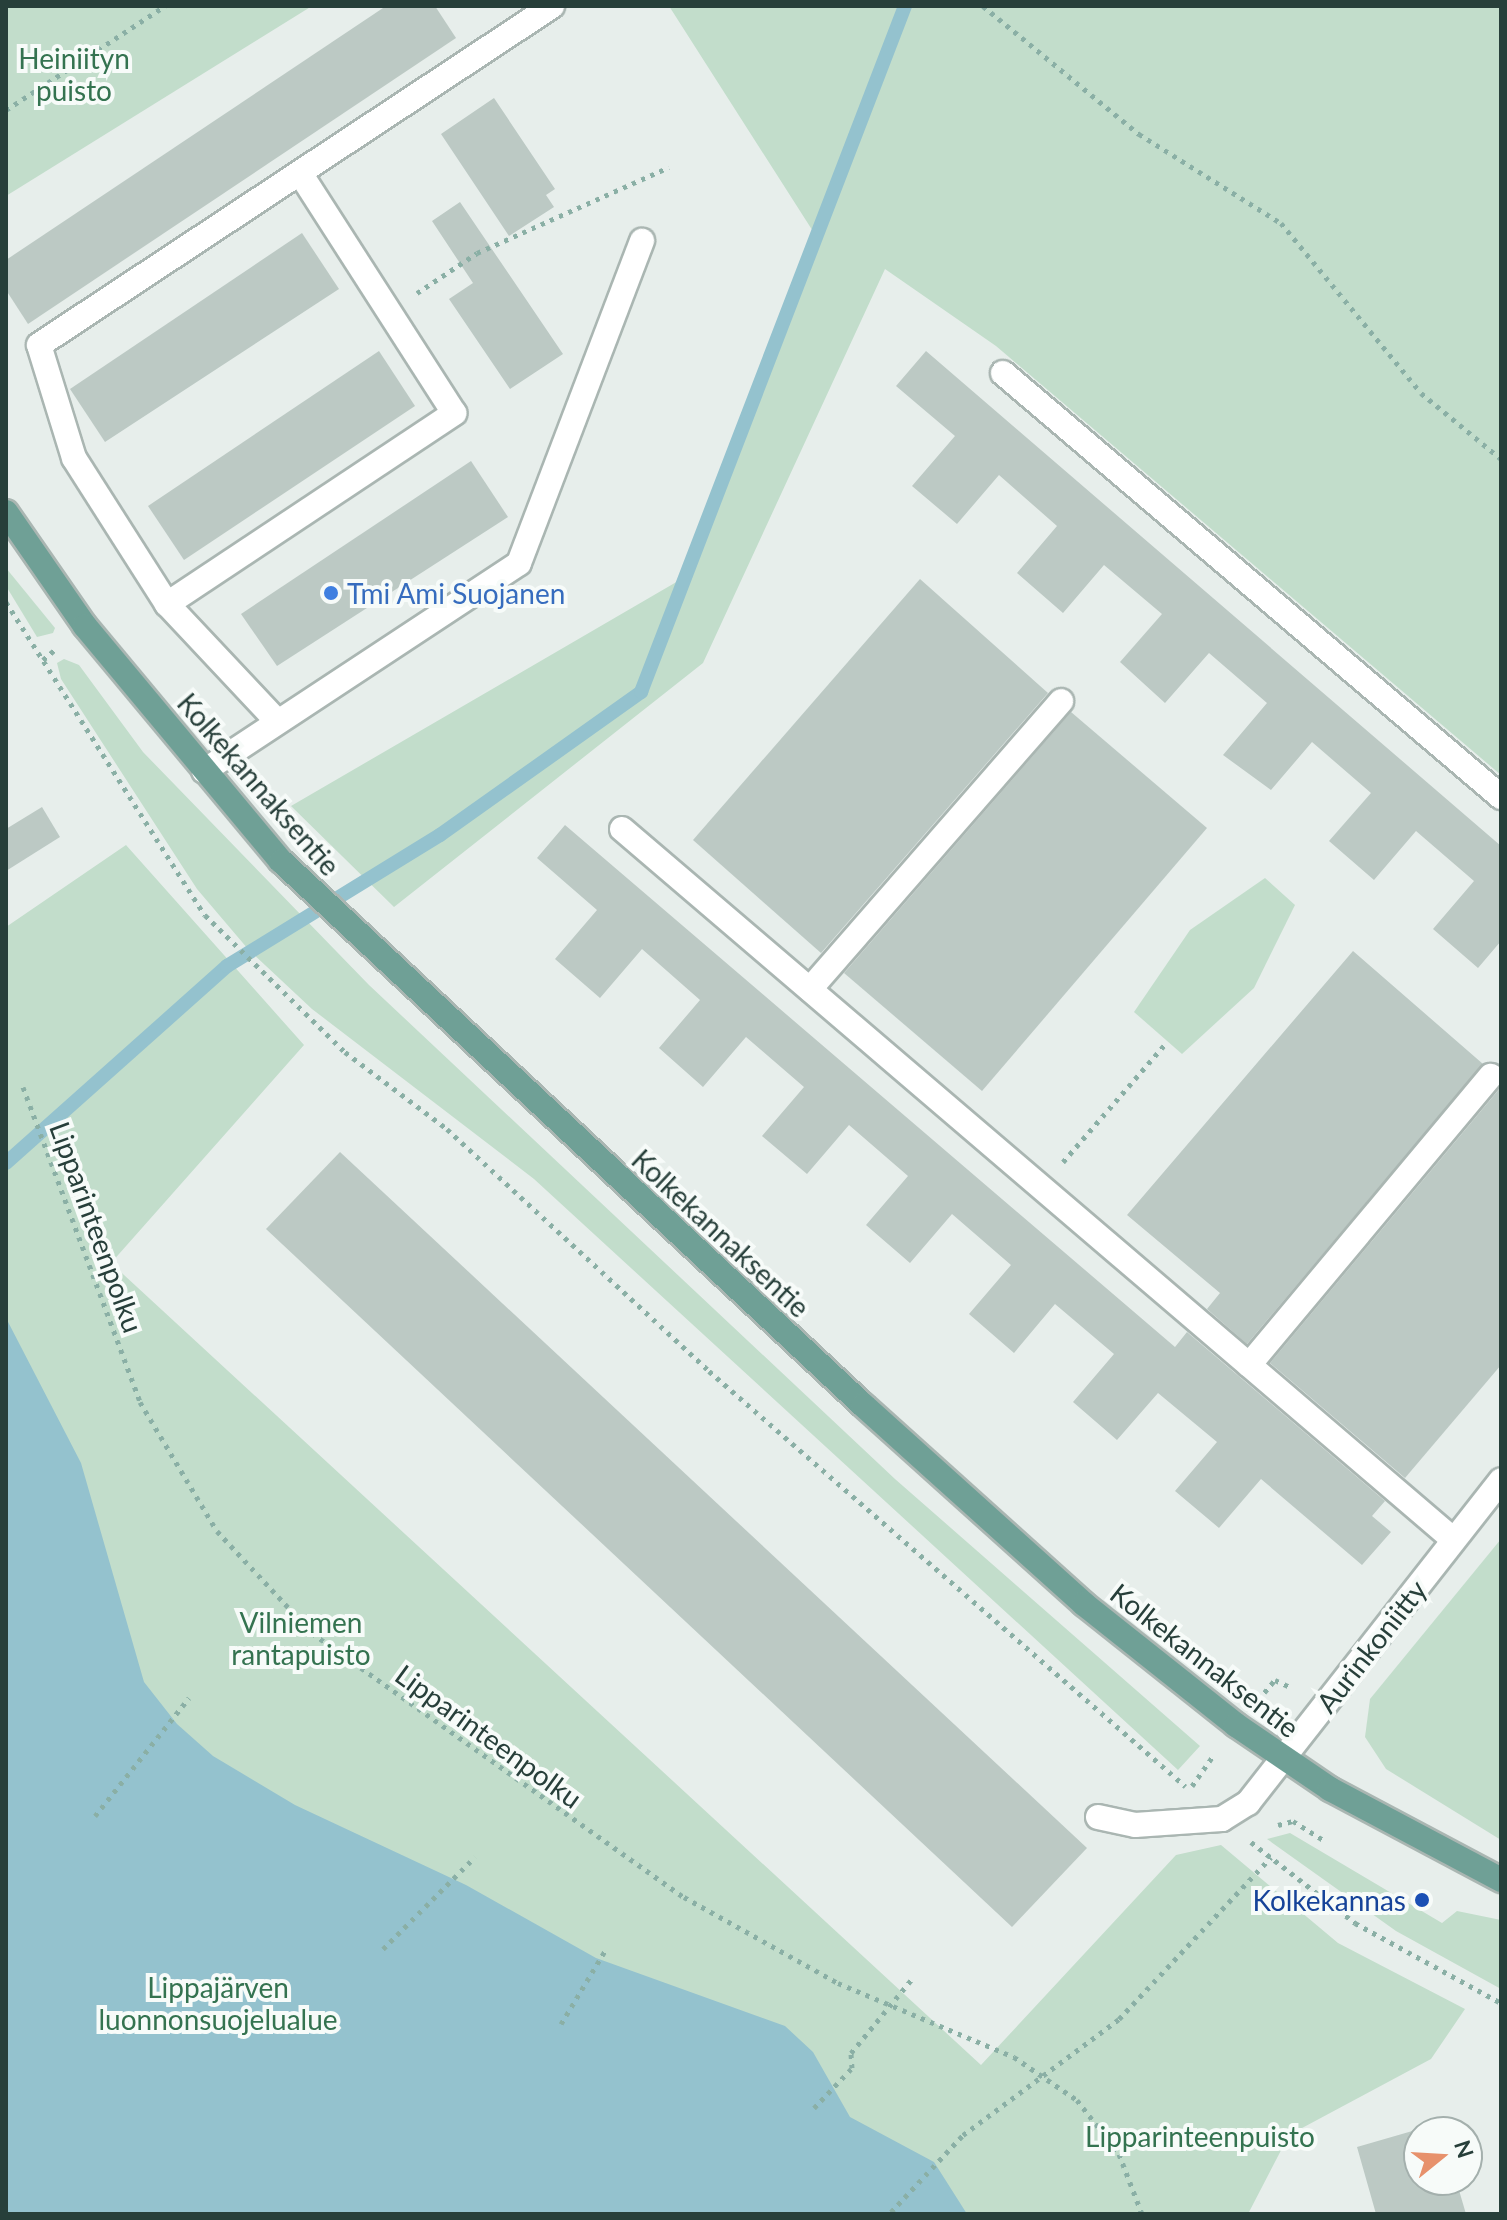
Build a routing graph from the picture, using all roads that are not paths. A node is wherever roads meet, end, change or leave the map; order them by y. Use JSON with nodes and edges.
{"nodes":[{"id":1,"x":552,"y":6,"type":"edge"},
{"id":2,"x":300,"y":173,"type":"junction"},
{"id":3,"x":642,"y":241,"type":"dead end"},
{"id":4,"x":1003,"y":373,"type":"dead end"},
{"id":5,"x":6,"y":512,"type":"edge"},
{"id":6,"x":167,"y":604,"type":"junction"},
{"id":7,"x":1061,"y":701,"type":"dead end"},
{"id":8,"x":276,"y":720,"type":"junction"},
{"id":9,"x":204,"y":771,"type":"junction"},
{"id":10,"x":1501,"y":797,"type":"edge"},
{"id":11,"x":622,"y":829,"type":"dead end"},
{"id":12,"x":810,"y":989,"type":"junction"},
{"id":13,"x":1491,"y":1076,"type":"dead end"},
{"id":14,"x":1249,"y":1365,"type":"junction"},
{"id":15,"x":1501,"y":1480,"type":"edge"},
{"id":16,"x":1454,"y":1540,"type":"junction"},
{"id":17,"x":1283,"y":1758,"type":"junction"},
{"id":18,"x":1098,"y":1817,"type":"dead end"},
{"id":19,"x":1501,"y":1880,"type":"edge"}],
"edges":[{"from":1,"to":2,"type":"street"},
{"from":2,"to":6,"type":"street"},
{"from":2,"to":6,"type":"street"},
{"from":3,"to":8,"type":"street"},
{"from":4,"to":10,"type":"street"},
{"from":5,"to":9,"type":"main road","name":"Kolkekannaksentie"},
{"from":6,"to":8,"type":"street"},
{"from":7,"to":12,"type":"street"},
{"from":8,"to":9,"type":"street"},
{"from":9,"to":17,"type":"main road","name":"Kolkekannaksentie"},
{"from":11,"to":12,"type":"street"},
{"from":12,"to":14,"type":"street"},
{"from":13,"to":14,"type":"street"},
{"from":14,"to":16,"type":"street"},
{"from":15,"to":16,"type":"street","name":"Aurinkoniitty"},
{"from":16,"to":17,"type":"street","name":"Aurinkoniitty"},
{"from":17,"to":18,"type":"street","name":"Aurinkoniitty"},
{"from":17,"to":19,"type":"main road","name":"Kolkekannaksentie"}]}
